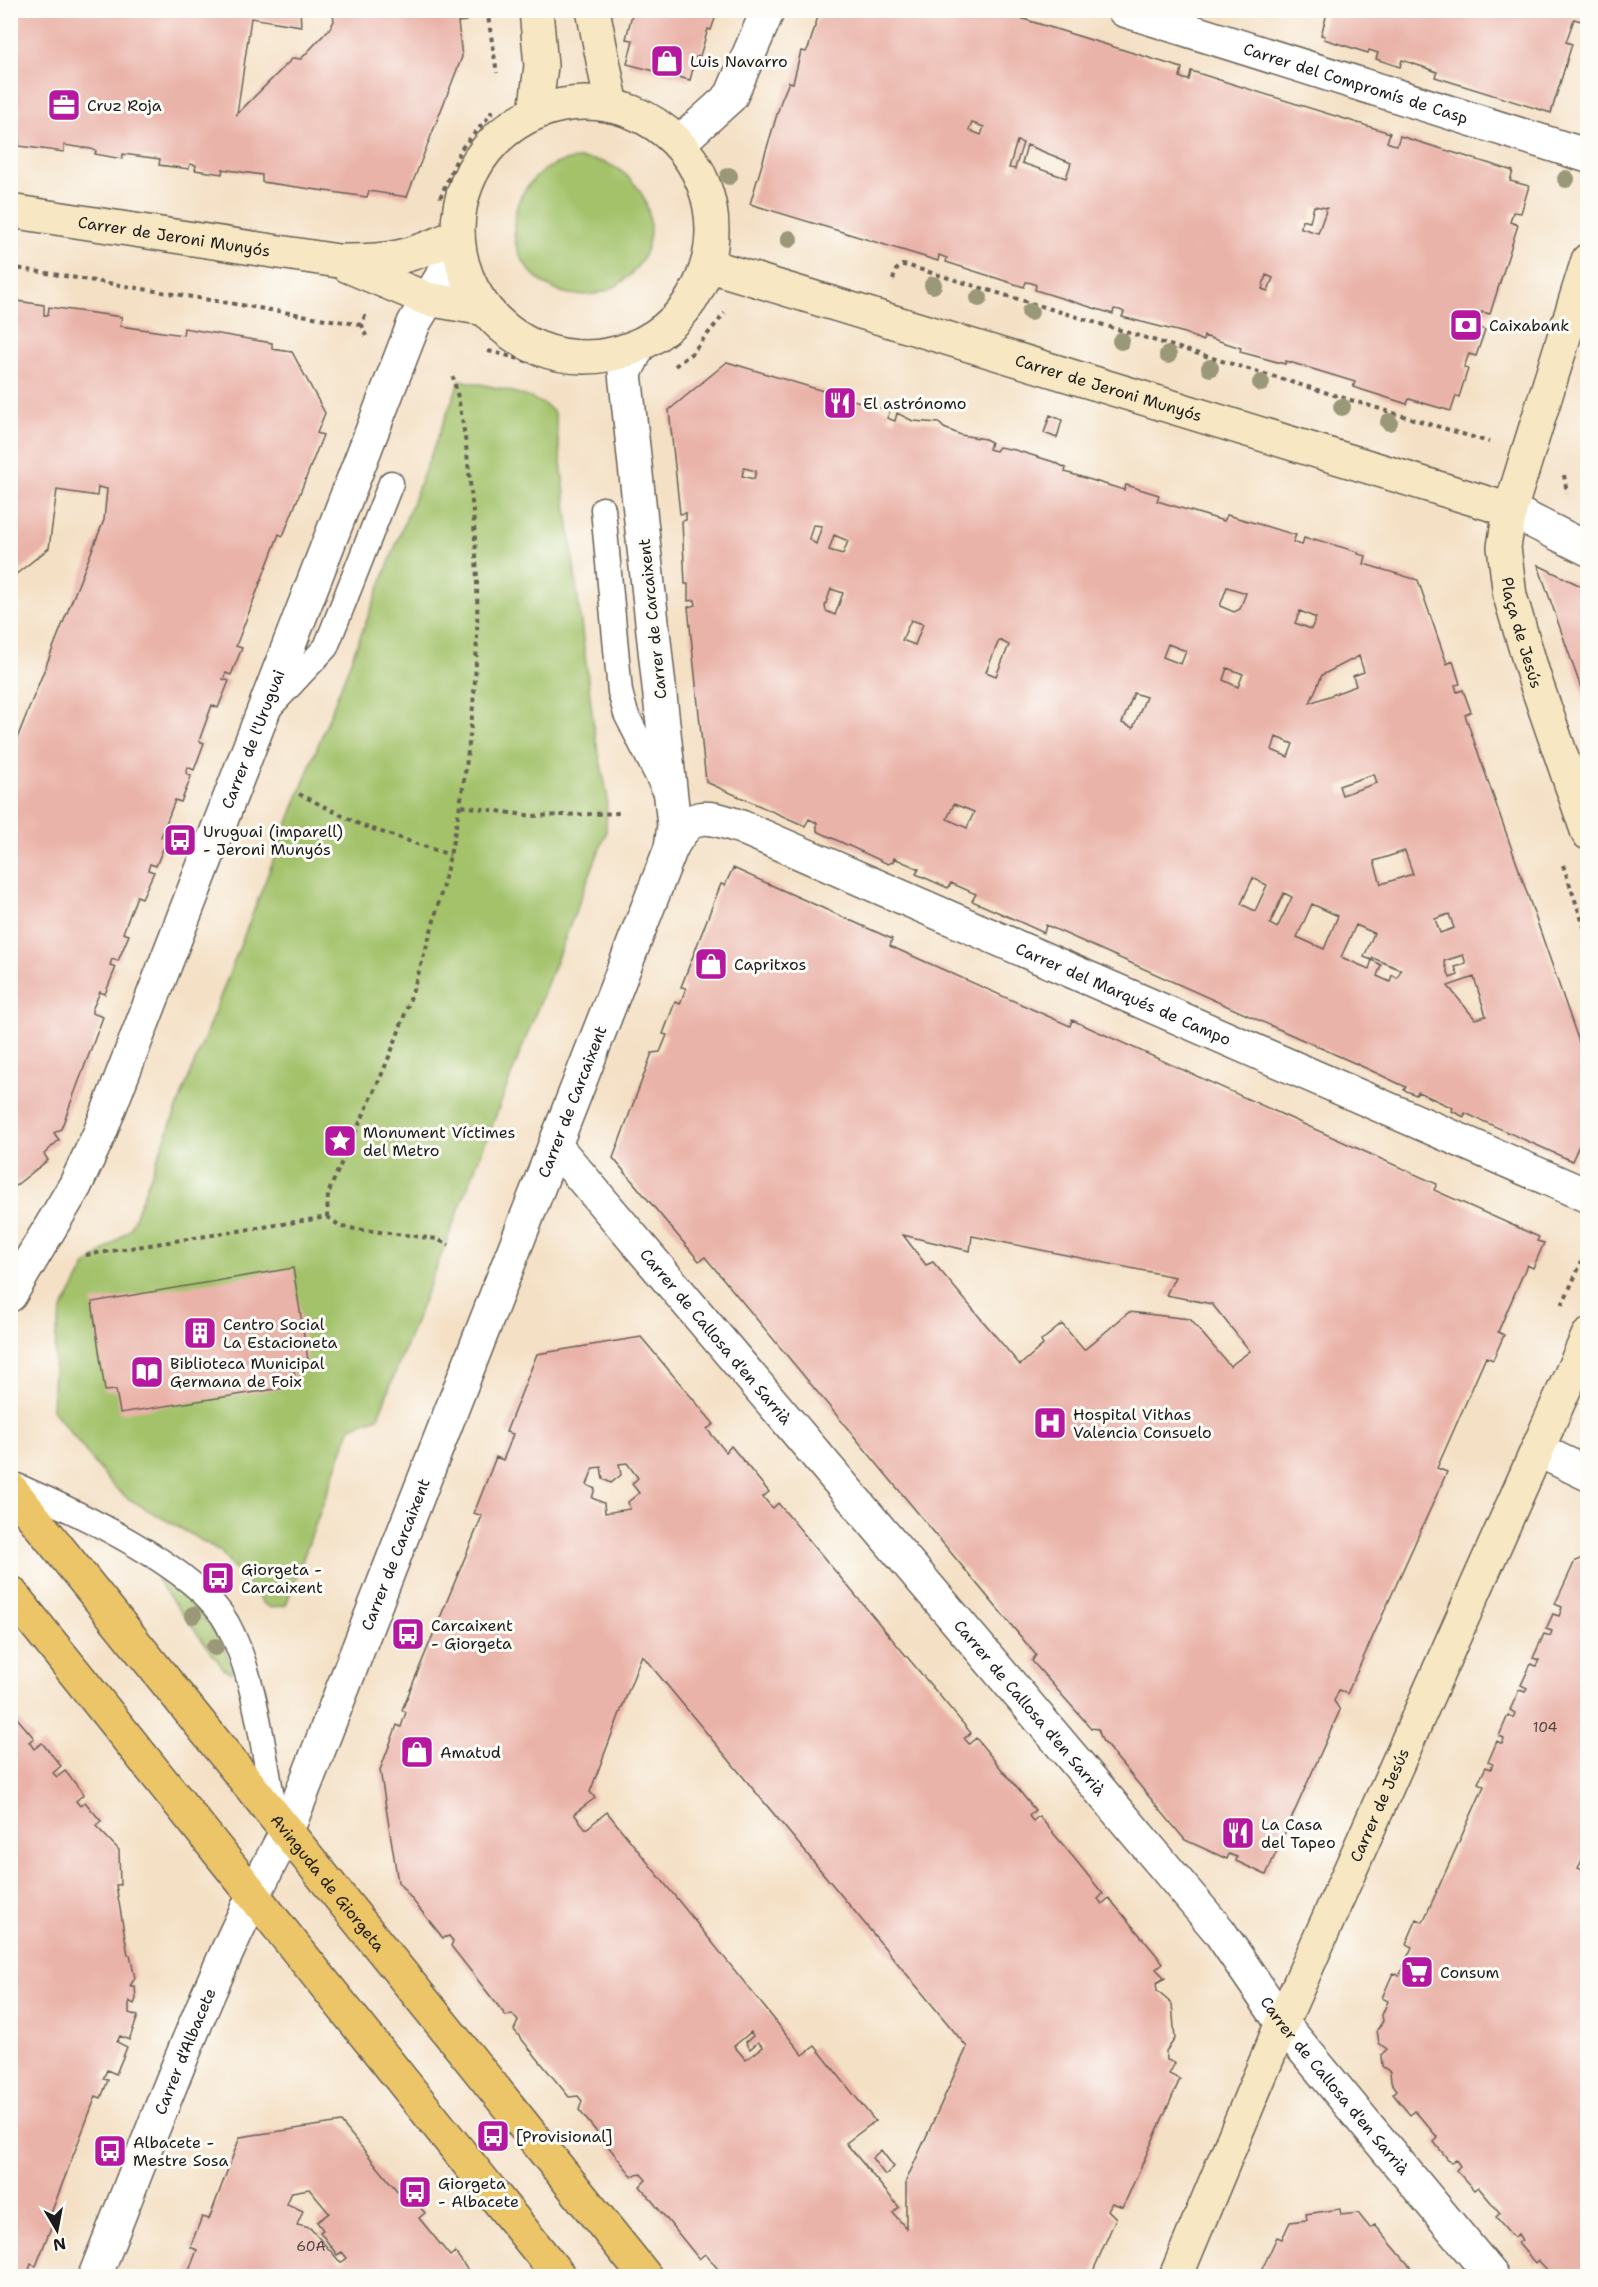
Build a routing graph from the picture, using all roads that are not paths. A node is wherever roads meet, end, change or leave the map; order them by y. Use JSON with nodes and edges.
{"nodes":[{"id":1,"x":536,"y":10,"type":"edge"},
{"id":2,"x":593,"y":10,"type":"edge"},
{"id":3,"x":768,"y":10,"type":"edge"},
{"id":4,"x":1124,"y":10,"type":"edge"},
{"id":5,"x":612,"y":106,"type":"junction"},
{"id":6,"x":535,"y":113,"type":"junction"},
{"id":7,"x":679,"y":143,"type":"junction"},
{"id":8,"x":1587,"y":156,"type":"edge"},
{"id":9,"x":10,"y":211,"type":"edge"},
{"id":10,"x":458,"y":242,"type":"junction"},
{"id":11,"x":1587,"y":260,"type":"edge"},
{"id":12,"x":338,"y":261,"type":"junction"},
{"id":13,"x":708,"y":265,"type":"junction"},
{"id":14,"x":427,"y":299,"type":"junction"},
{"id":15,"x":485,"y":309,"type":"junction"},
{"id":16,"x":639,"y":345,"type":"junction"},
{"id":17,"x":391,"y":483,"type":"dead end"},
{"id":18,"x":603,"y":509,"type":"dead end"},
{"id":19,"x":1510,"y":510,"type":"junction"},
{"id":20,"x":1587,"y":549,"type":"edge"},
{"id":21,"x":261,"y":720,"type":"junction"},
{"id":22,"x":672,"y":833,"type":"junction"},
{"id":23,"x":1587,"y":833,"type":"edge"},
{"id":24,"x":556,"y":1146,"type":"junction"},
{"id":25,"x":1587,"y":1196,"type":"edge"},
{"id":26,"x":10,"y":1295,"type":"edge"},
{"id":27,"x":1587,"y":1336,"type":"edge"},
{"id":28,"x":1538,"y":1450,"type":"junction"},
{"id":29,"x":1587,"y":1474,"type":"edge"},
{"id":30,"x":10,"y":1483,"type":"edge"},
{"id":31,"x":10,"y":1488,"type":"edge"},
{"id":32,"x":10,"y":1592,"type":"edge"},
{"id":33,"x":281,"y":1823,"type":"junction"},
{"id":34,"x":252,"y":1895,"type":"junction"},
{"id":35,"x":1282,"y":2023,"type":"junction"},
{"id":36,"x":95,"y":2277,"type":"edge"},
{"id":37,"x":559,"y":2277,"type":"edge"},
{"id":38,"x":645,"y":2277,"type":"edge"},
{"id":39,"x":1176,"y":2277,"type":"edge"},
{"id":40,"x":1492,"y":2277,"type":"edge"}],
"edges":[{"from":1,"to":6,"type":"street"},
{"from":2,"to":5,"type":"street"},
{"from":3,"to":7,"type":"street"},
{"from":4,"to":8,"type":"street","name":"Carrer del Compromís de Casp"},
{"from":5,"to":6,"type":"street"},
{"from":5,"to":7,"type":"street"},
{"from":6,"to":10,"type":"street"},
{"from":7,"to":13,"type":"street"},
{"from":9,"to":12,"type":"street","name":"Carrer de Jeroni Munyós"},
{"from":10,"to":12,"type":"street","name":"Carrer de Jeroni Munyós"},
{"from":10,"to":14,"type":"street","name":"Carrer de l'Uruguai"},
{"from":10,"to":15,"type":"street"},
{"from":11,"to":19,"type":"street","name":"Plaça de Jesús"},
{"from":12,"to":14,"type":"street","name":"Carrer de Jeroni Munyós"},
{"from":13,"to":16,"type":"street"},
{"from":13,"to":19,"type":"street","name":"Carrer de Jeroni Munyós"},
{"from":14,"to":15,"type":"street","name":"Carrer de Jeroni Munyós"},
{"from":14,"to":21,"type":"street","name":"Carrer de l'Uruguai"},
{"from":15,"to":16,"type":"street"},
{"from":16,"to":22,"type":"street","name":"Carrer de Carcaixent"},
{"from":17,"to":21,"type":"lane"},
{"from":18,"to":22,"type":"lane"},
{"from":19,"to":20,"type":"street"},
{"from":19,"to":23,"type":"street","name":"Plaça de Jesús"},
{"from":21,"to":26,"type":"street","name":"Carrer de l'Uruguai"},
{"from":22,"to":24,"type":"street","name":"Carrer de Carcaixent"},
{"from":22,"to":25,"type":"street","name":"Carrer del Marqués de Campo"},
{"from":24,"to":33,"type":"street","name":"Carrer de Carcaixent"},
{"from":24,"to":35,"type":"street","name":"Carrer de Callosa d'en Sarrià"},
{"from":27,"to":28,"type":"street","name":"Carrer de Jesús"},
{"from":28,"to":29,"type":"street"},
{"from":28,"to":35,"type":"street","name":"Carrer de Jesús"},
{"from":30,"to":33,"type":"lane"},
{"from":31,"to":33,"type":"main road","name":"Avinguda de Giorgeta"},
{"from":32,"to":34,"type":"main road"},
{"from":33,"to":34,"type":"street","name":"Carrer de Carcaixent"},
{"from":33,"to":38,"type":"main road","name":"Avinguda de Giorgeta"},
{"from":34,"to":36,"type":"street","name":"Carrer d'Albacete"},
{"from":34,"to":37,"type":"main road"},
{"from":35,"to":39,"type":"street","name":"Carrer de Jesús"},
{"from":35,"to":40,"type":"street","name":"Carrer de Callosa d'en Sarrià"}]}
